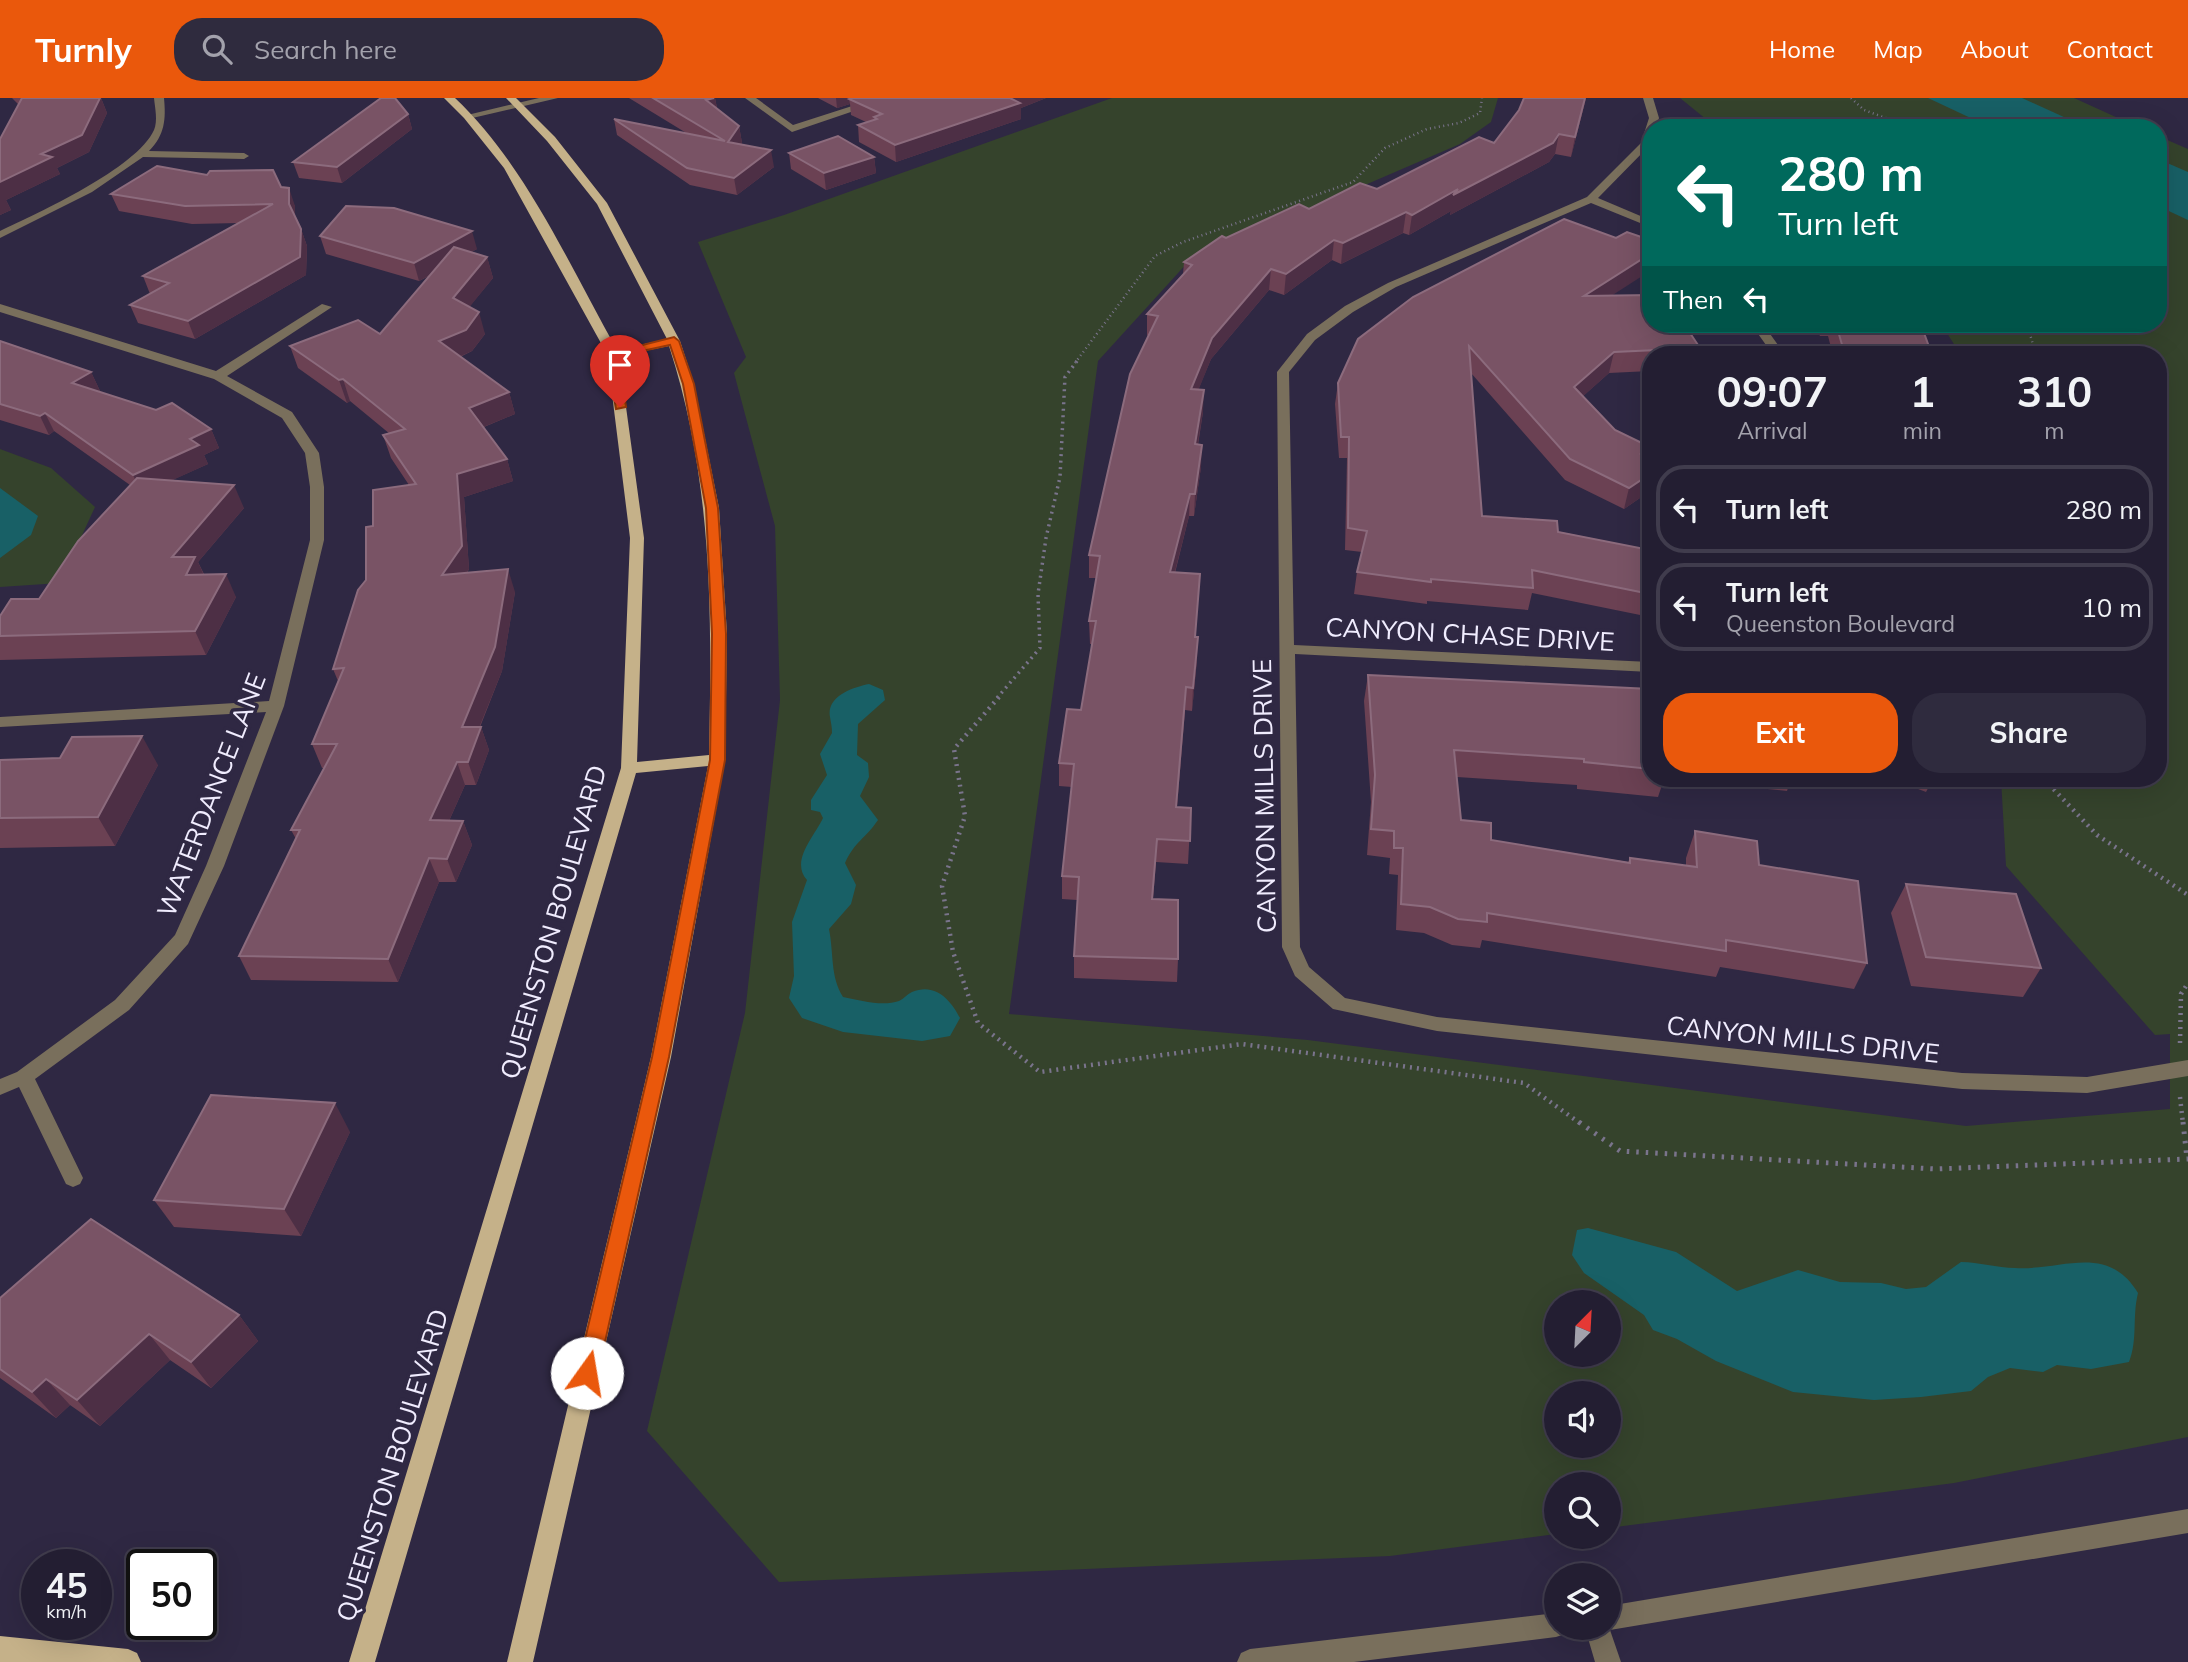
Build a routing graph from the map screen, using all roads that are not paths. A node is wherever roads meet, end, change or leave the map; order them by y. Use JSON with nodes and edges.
{"nodes":[{"id":1,"x":159,"y":98,"type":"edge"},
{"id":2,"x":449,"y":98,"type":"edge"},
{"id":3,"x":553,"y":98,"type":"edge"},
{"id":4,"x":750,"y":98,"type":"edge"},
{"id":5,"x":887,"y":98,"type":"edge"},
{"id":6,"x":1648,"y":98,"type":"edge"},
{"id":7,"x":515,"y":101,"type":"edge"},
{"id":8,"x":468,"y":116,"type":"junction"},
{"id":9,"x":1654,"y":119,"type":"edge"},
{"id":10,"x":1642,"y":148,"type":"edge"},
{"id":11,"x":144,"y":154,"type":"junction"},
{"id":12,"x":244,"y":156,"type":"dead end"},
{"id":13,"x":1591,"y":199,"type":"junction"},
{"id":14,"x":1642,"y":221,"type":"edge"},
{"id":15,"x":0,"y":235,"type":"edge"},
{"id":16,"x":326,"y":307,"type":"dead end"},
{"id":17,"x":0,"y":308,"type":"edge"},
{"id":18,"x":674,"y":341,"type":"junction"},
{"id":19,"x":613,"y":354,"type":"junction"},
{"id":20,"x":218,"y":376,"type":"junction"},
{"id":21,"x":1287,"y":649,"type":"junction"},
{"id":22,"x":1642,"y":667,"type":"edge"},
{"id":23,"x":276,"y":706,"type":"junction"},
{"id":24,"x":0,"y":722,"type":"edge"},
{"id":25,"x":718,"y":760,"type":"junction"},
{"id":26,"x":629,"y":768,"type":"junction"},
{"id":27,"x":2188,"y":1068,"type":"edge"},
{"id":28,"x":24,"y":1077,"type":"junction"},
{"id":29,"x":0,"y":1087,"type":"edge"},
{"id":30,"x":73,"y":1178,"type":"dead end"},
{"id":31,"x":2188,"y":1521,"type":"edge"},
{"id":32,"x":1621,"y":1616,"type":"edge"},
{"id":33,"x":1544,"y":1626,"type":"edge"},
{"id":34,"x":1601,"y":1640,"type":"edge"},
{"id":35,"x":0,"y":1649,"type":"edge"},
{"id":36,"x":128,"y":1662,"type":"edge"},
{"id":37,"x":362,"y":1662,"type":"edge"},
{"id":38,"x":520,"y":1662,"type":"edge"},
{"id":39,"x":1250,"y":1662,"type":"edge"},
{"id":40,"x":1608,"y":1662,"type":"edge"}],
"edges":[{"from":1,"to":11,"type":"street"},
{"from":2,"to":8,"type":"main road","name":"QUEENSTON BOULEVARD"},
{"from":3,"to":7,"type":"street"},
{"from":4,"to":5,"type":"street"},
{"from":6,"to":9,"type":"street","name":"CANYON MILLS DRIVE"},
{"from":7,"to":8,"type":"street"},
{"from":7,"to":18,"type":"main road"},
{"from":8,"to":19,"type":"main road","name":"QUEENSTON BOULEVARD"},
{"from":10,"to":13,"type":"street","name":"CANYON MILLS DRIVE"},
{"from":11,"to":12,"type":"street"},
{"from":11,"to":15,"type":"street"},
{"from":13,"to":14,"type":"street"},
{"from":13,"to":21,"type":"street","name":"CANYON MILLS DRIVE"},
{"from":16,"to":20,"type":"street"},
{"from":17,"to":20,"type":"street","name":"WATERDANCE LANE"},
{"from":18,"to":19,"type":"main road"},
{"from":18,"to":25,"type":"main road"},
{"from":19,"to":26,"type":"main road","name":"QUEENSTON BOULEVARD"},
{"from":20,"to":23,"type":"street","name":"WATERDANCE LANE"},
{"from":21,"to":22,"type":"street","name":"CANYON CHASE DRIVE"},
{"from":21,"to":27,"type":"street","name":"CANYON MILLS DRIVE"},
{"from":23,"to":24,"type":"street"},
{"from":23,"to":28,"type":"street","name":"WATERDANCE LANE"},
{"from":25,"to":26,"type":"main road"},
{"from":25,"to":38,"type":"main road"},
{"from":26,"to":37,"type":"main road","name":"QUEENSTON BOULEVARD"},
{"from":28,"to":29,"type":"street","name":"WATERDANCE LANE"},
{"from":28,"to":30,"type":"street"},
{"from":31,"to":32,"type":"street"},
{"from":33,"to":39,"type":"street"},
{"from":34,"to":40,"type":"street"},
{"from":35,"to":36,"type":"main road"}]}
